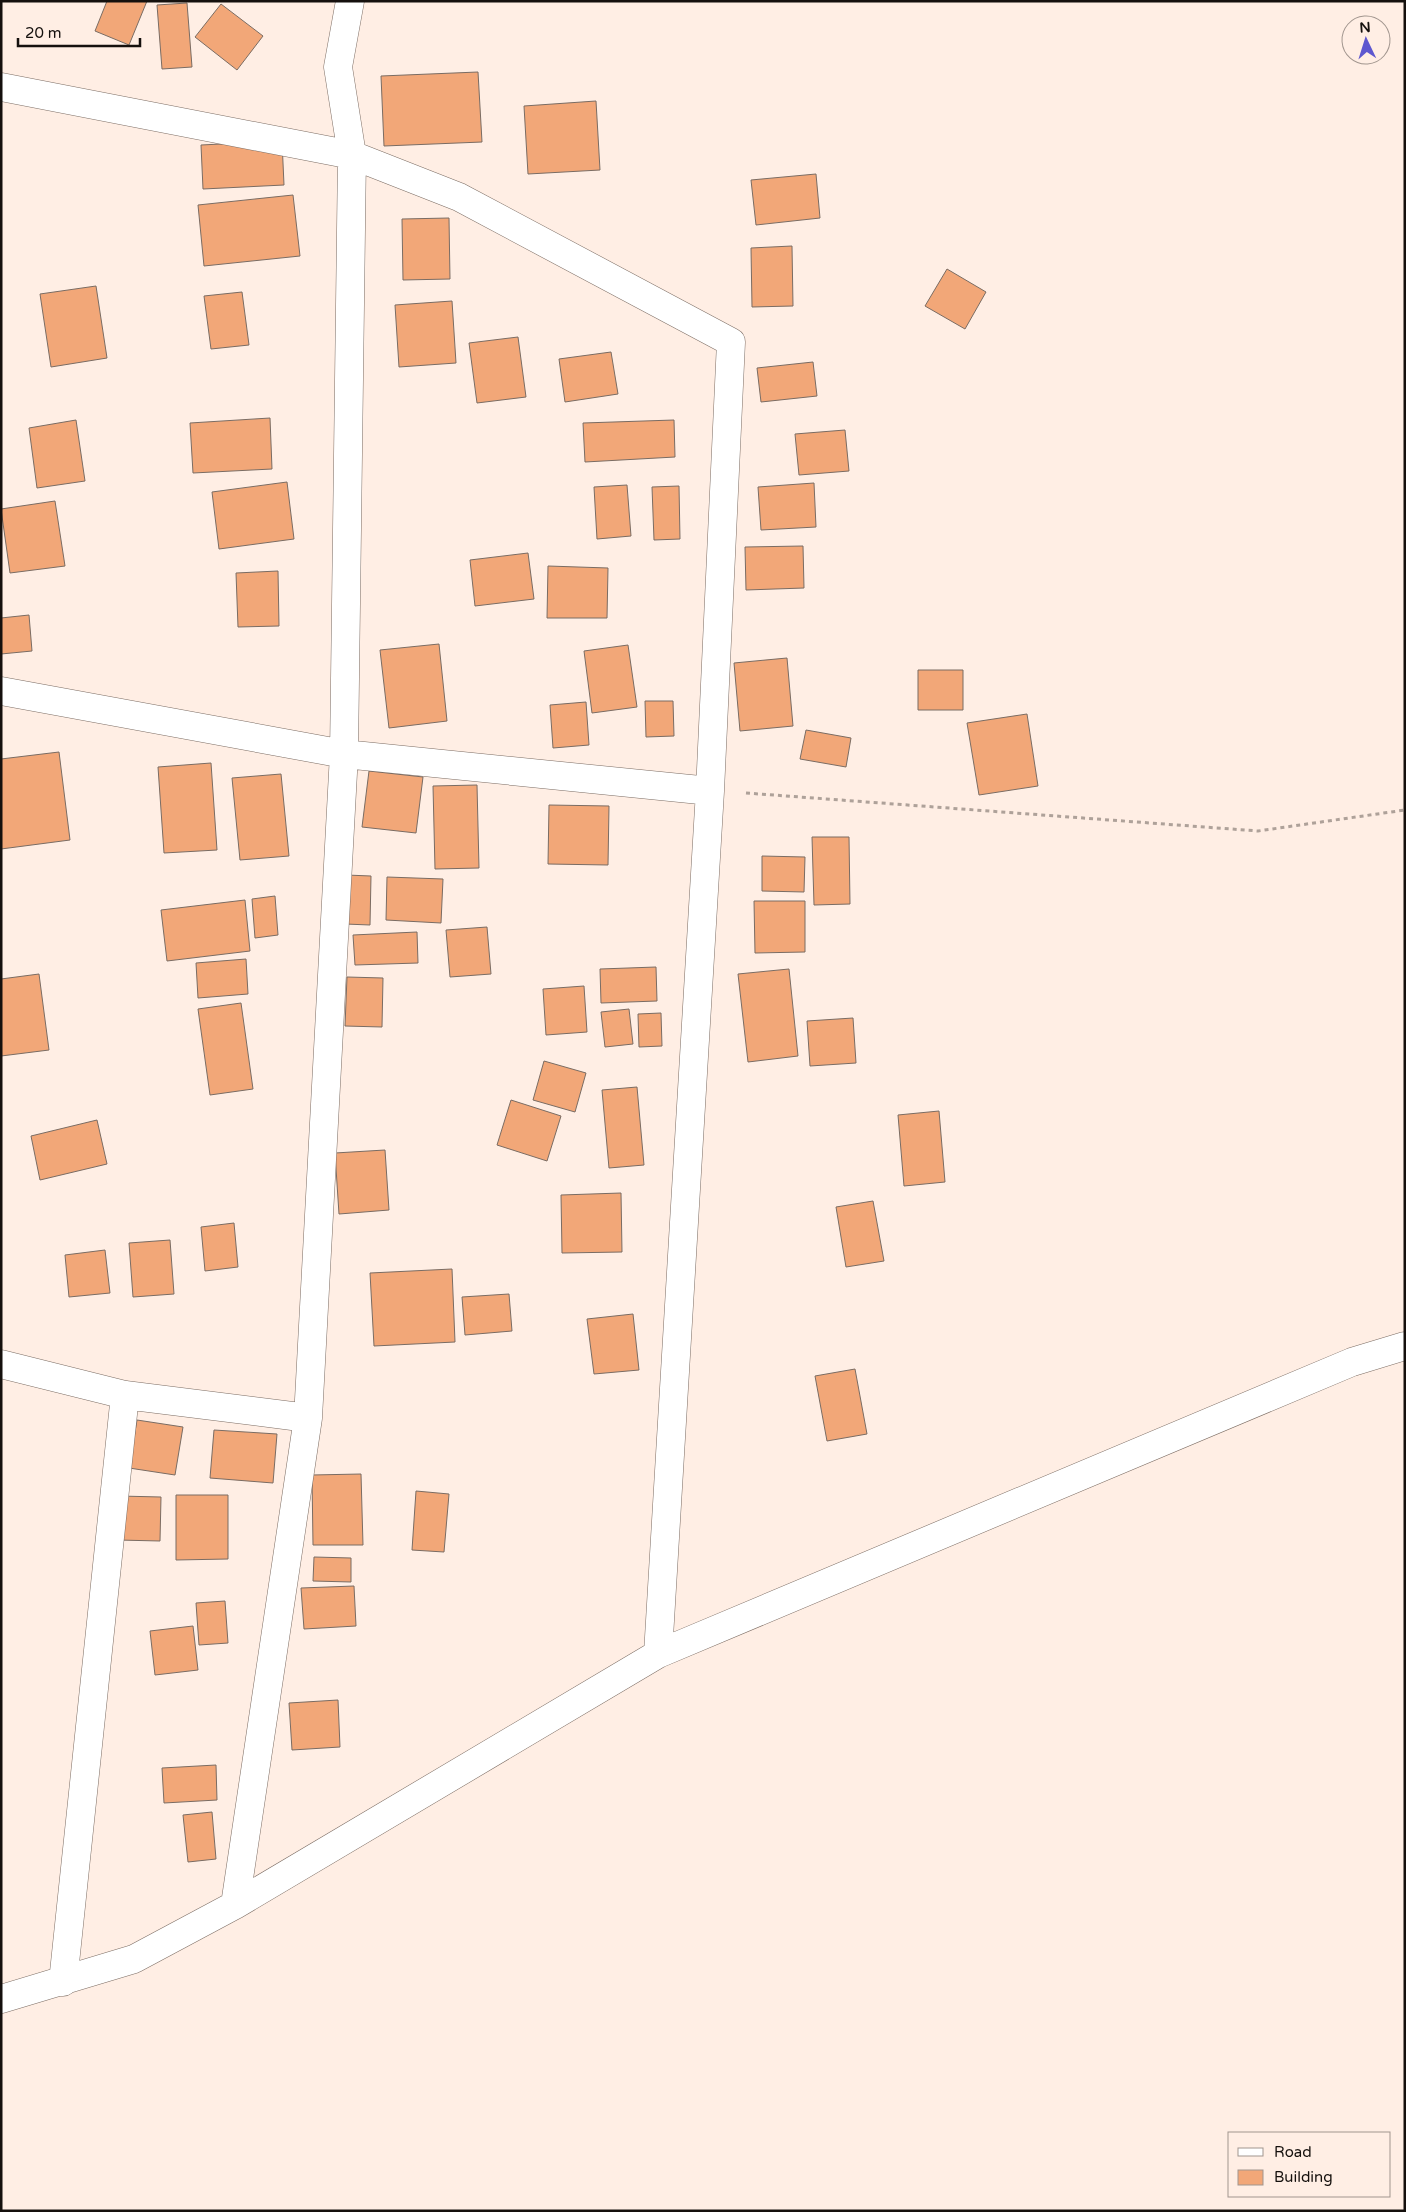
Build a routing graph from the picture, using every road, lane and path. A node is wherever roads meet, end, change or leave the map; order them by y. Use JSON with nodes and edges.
{"nodes":[{"id":1,"x":350,"y":1,"type":"edge"},
{"id":2,"x":1,"y":87,"type":"edge"},
{"id":3,"x":352,"y":156,"type":"junction"},
{"id":4,"x":1,"y":691,"type":"edge"},
{"id":5,"x":344,"y":754,"type":"junction"},
{"id":6,"x":710,"y":791,"type":"junction"},
{"id":7,"x":1405,"y":810,"type":"edge"},
{"id":8,"x":1405,"y":1346,"type":"edge"},
{"id":9,"x":1,"y":1364,"type":"edge"},
{"id":10,"x":124,"y":1395,"type":"junction"},
{"id":11,"x":308,"y":1418,"type":"junction"},
{"id":12,"x":658,"y":1654,"type":"junction"},
{"id":13,"x":235,"y":1905,"type":"junction"},
{"id":14,"x":63,"y":1982,"type":"junction"},
{"id":15,"x":1,"y":1999,"type":"edge"}],
"edges":[{"from":1,"to":3,"type":"street"},
{"from":2,"to":3,"type":"street"},
{"from":3,"to":5,"type":"street"},
{"from":3,"to":6,"type":"street"},
{"from":4,"to":5,"type":"street"},
{"from":5,"to":6,"type":"street"},
{"from":5,"to":11,"type":"street"},
{"from":6,"to":7,"type":"path"},
{"from":6,"to":12,"type":"street"},
{"from":8,"to":12,"type":"street"},
{"from":9,"to":10,"type":"street"},
{"from":10,"to":11,"type":"street"},
{"from":10,"to":14,"type":"street"},
{"from":11,"to":13,"type":"street"},
{"from":12,"to":13,"type":"street"},
{"from":13,"to":14,"type":"street"},
{"from":14,"to":15,"type":"street"}]}
